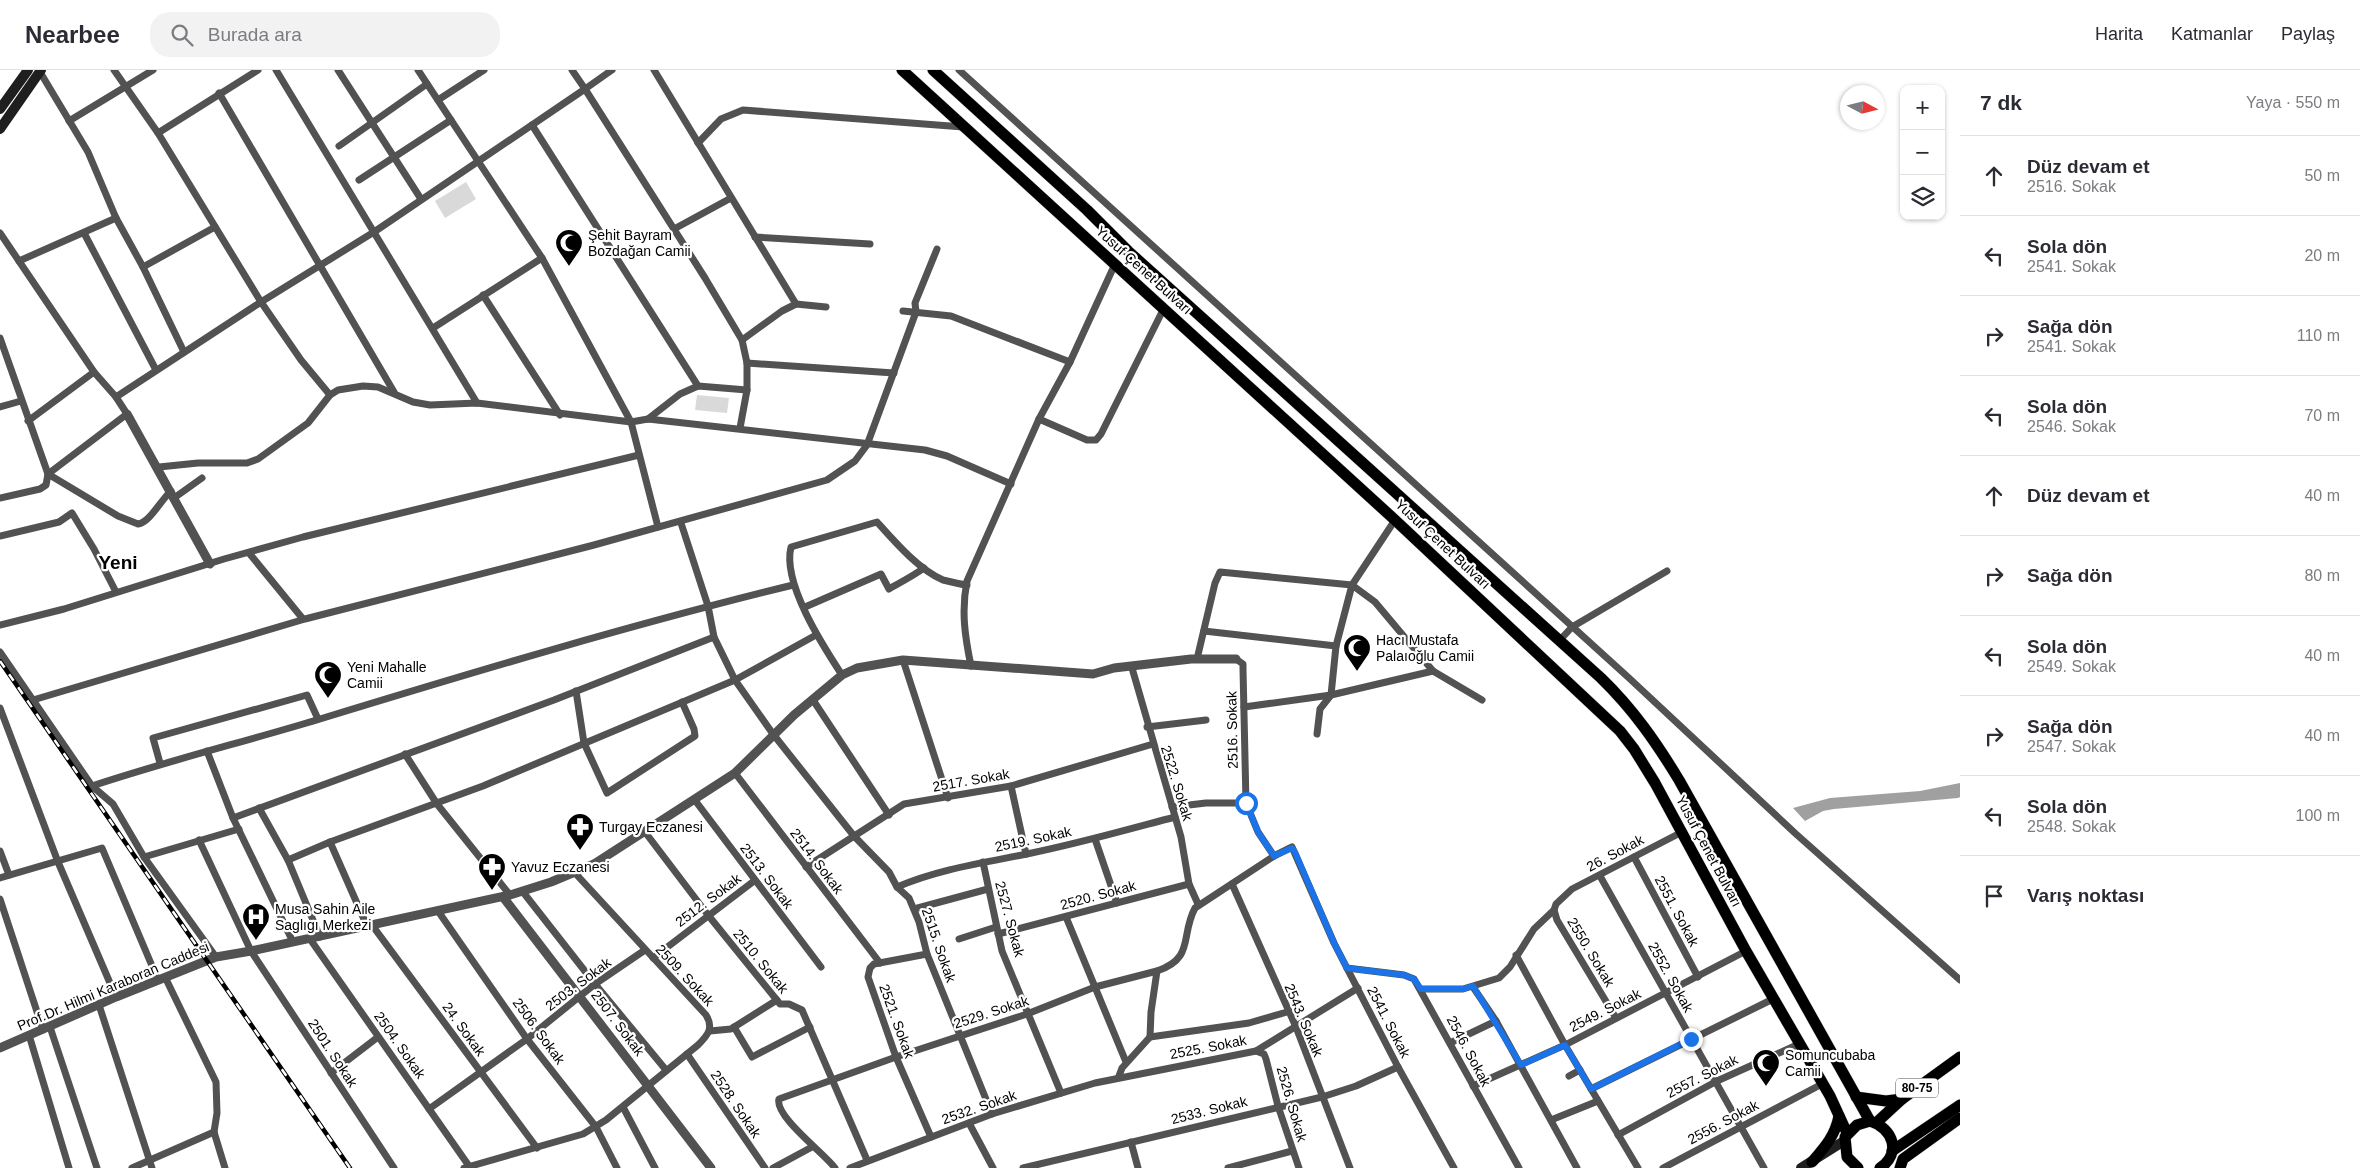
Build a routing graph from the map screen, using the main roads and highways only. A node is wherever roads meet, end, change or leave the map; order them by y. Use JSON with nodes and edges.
{"nodes":[{"id":1,"x":28,"y":70,"type":"edge"},
{"id":2,"x":902,"y":70,"type":"edge"},
{"id":3,"x":933,"y":70,"type":"edge"},
{"id":4,"x":40,"y":71,"type":"edge"},
{"id":5,"x":1,"y":104,"type":"edge"},
{"id":6,"x":0,"y":129,"type":"edge"},
{"id":7,"x":1960,"y":1057,"type":"edge"},
{"id":8,"x":1856,"y":1097,"type":"junction"},
{"id":9,"x":1902,"y":1099,"type":"junction"},
{"id":10,"x":1960,"y":1104,"type":"edge"},
{"id":11,"x":1839,"y":1116,"type":"junction"},
{"id":12,"x":1960,"y":1118,"type":"edge"},
{"id":13,"x":1873,"y":1122,"type":"junction"},
{"id":14,"x":1845,"y":1137,"type":"junction"},
{"id":15,"x":1812,"y":1162,"type":"junction"},
{"id":16,"x":1887,"y":1162,"type":"edge"},
{"id":17,"x":1854,"y":1167,"type":"edge"},
{"id":18,"x":1801,"y":1168,"type":"edge"},
{"id":19,"x":1900,"y":1168,"type":"edge"}],
"edges":[{"from":1,"to":5,"type":"main road"},
{"from":2,"to":11,"type":"main road","name":"Yusuf Çenet Bulvarı"},
{"from":3,"to":8,"type":"main road","name":"Yusuf Çenet Bulvarı"},
{"from":4,"to":6,"type":"main road"},
{"from":7,"to":9,"type":"main road","number":"80-75"},
{"from":8,"to":9,"type":"main road"},
{"from":8,"to":13,"type":"main road","name":"Yusuf Çenet Bulvarı"},
{"from":9,"to":13,"type":"main road","number":"80-75"},
{"from":10,"to":16,"type":"main road","number":"80-75"},
{"from":11,"to":14,"type":"main road","name":"Yusuf Çenet Bulvarı"},
{"from":11,"to":15,"type":"main road"},
{"from":12,"to":19,"type":"main road"},
{"from":13,"to":14,"type":"main road","number":"80-75"},
{"from":13,"to":16,"type":"main road","number":"80-75"},
{"from":14,"to":15,"type":"main road","number":"80-75"},
{"from":14,"to":17,"type":"main road","name":"Yusuf Çenet Bulvarı"},
{"from":15,"to":18,"type":"main road","number":"80-75"}]}
